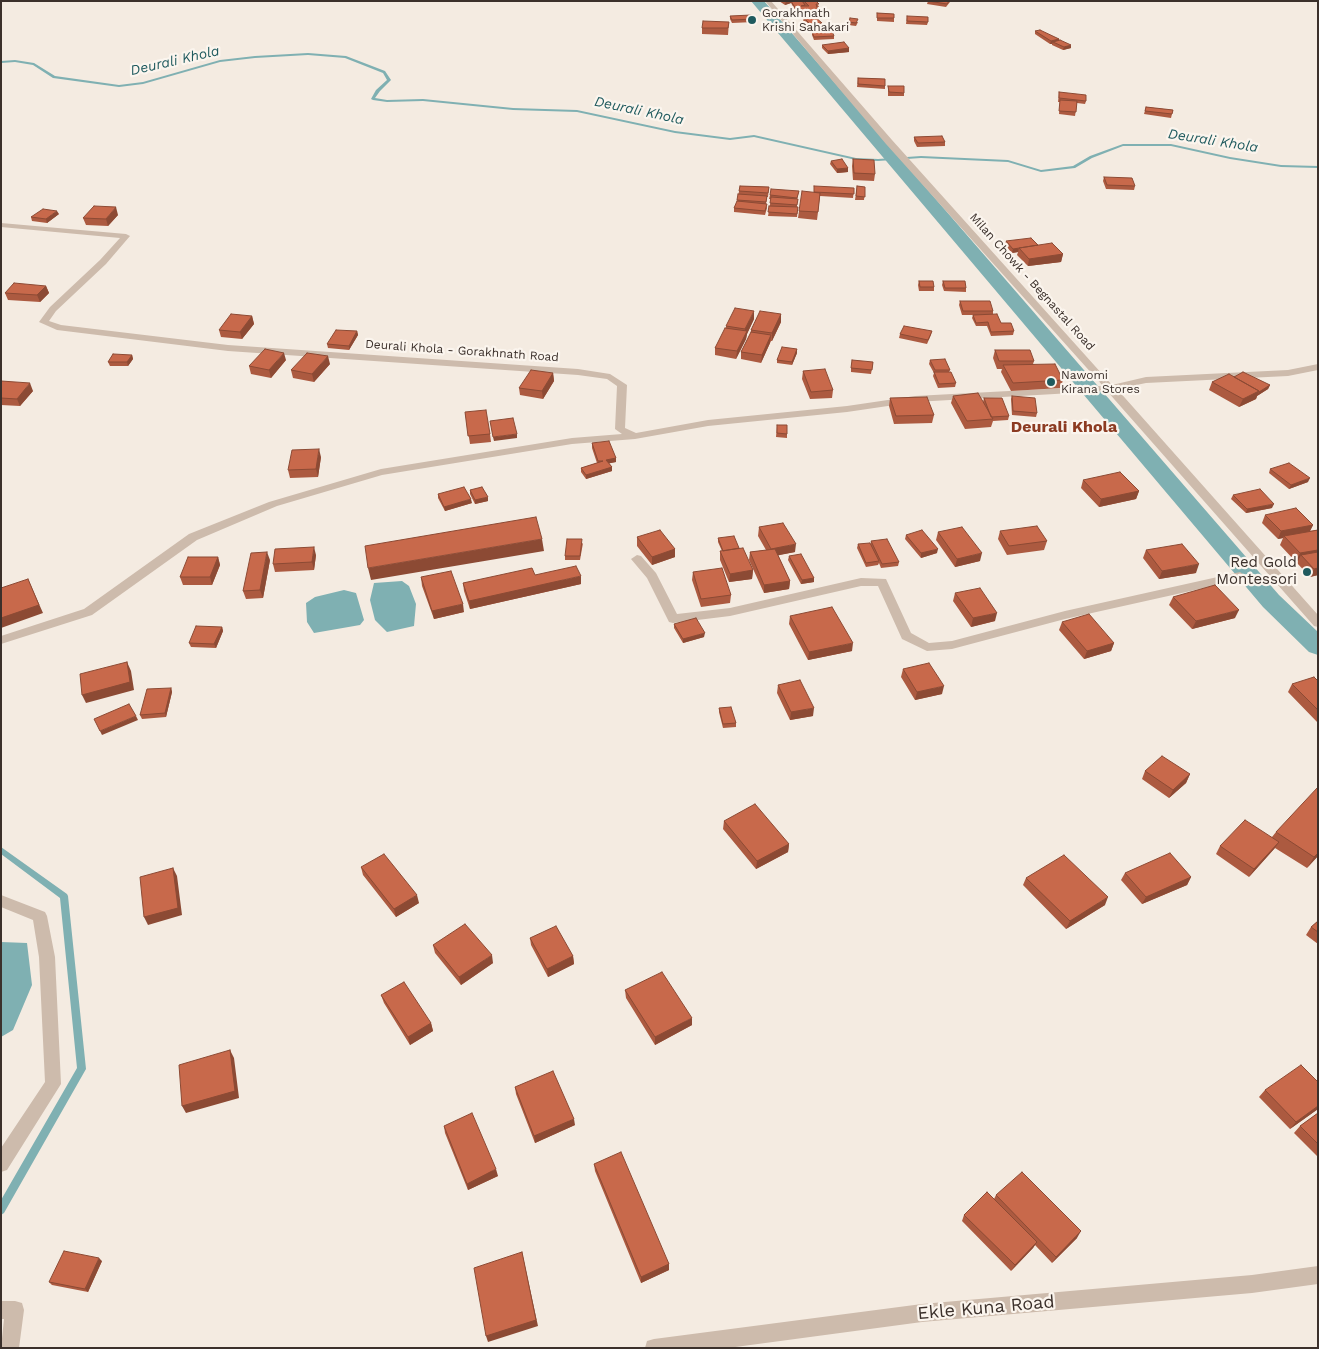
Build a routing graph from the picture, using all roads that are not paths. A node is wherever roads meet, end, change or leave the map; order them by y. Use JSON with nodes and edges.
{"nodes":[{"id":1,"x":768,"y":1,"type":"edge"},
{"id":2,"x":1,"y":225,"type":"edge"},
{"id":3,"x":1318,"y":367,"type":"edge"},
{"id":4,"x":1106,"y":388,"type":"junction"},
{"id":5,"x":635,"y":436,"type":"junction"},
{"id":6,"x":637,"y":559,"type":"dead end"},
{"id":7,"x":1240,"y":576,"type":"dead end"},
{"id":8,"x":1318,"y":623,"type":"edge"},
{"id":9,"x":1,"y":640,"type":"edge"},
{"id":10,"x":1,"y":901,"type":"edge"},
{"id":11,"x":1,"y":1164,"type":"edge"},
{"id":12,"x":1318,"y":1276,"type":"edge"},
{"id":13,"x":8,"y":1310,"type":"edge"},
{"id":14,"x":9,"y":1348,"type":"edge"},
{"id":15,"x":654,"y":1348,"type":"edge"}],
"edges":[{"from":1,"to":4,"type":"street","name":"Milan Chowk - Begnastal Road"},
{"from":2,"to":5,"type":"street","name":"Deurali Khola - Gorakhnath Road"},
{"from":3,"to":4,"type":"street"},
{"from":4,"to":5,"type":"street"},
{"from":4,"to":8,"type":"street","name":"Milan Chowk - Begnastal Road"},
{"from":5,"to":9,"type":"street"},
{"from":6,"to":7,"type":"street"},
{"from":10,"to":11,"type":"street"},
{"from":12,"to":15,"type":"street","name":"Ekle Kuna Road"},
{"from":13,"to":14,"type":"street"}]}
